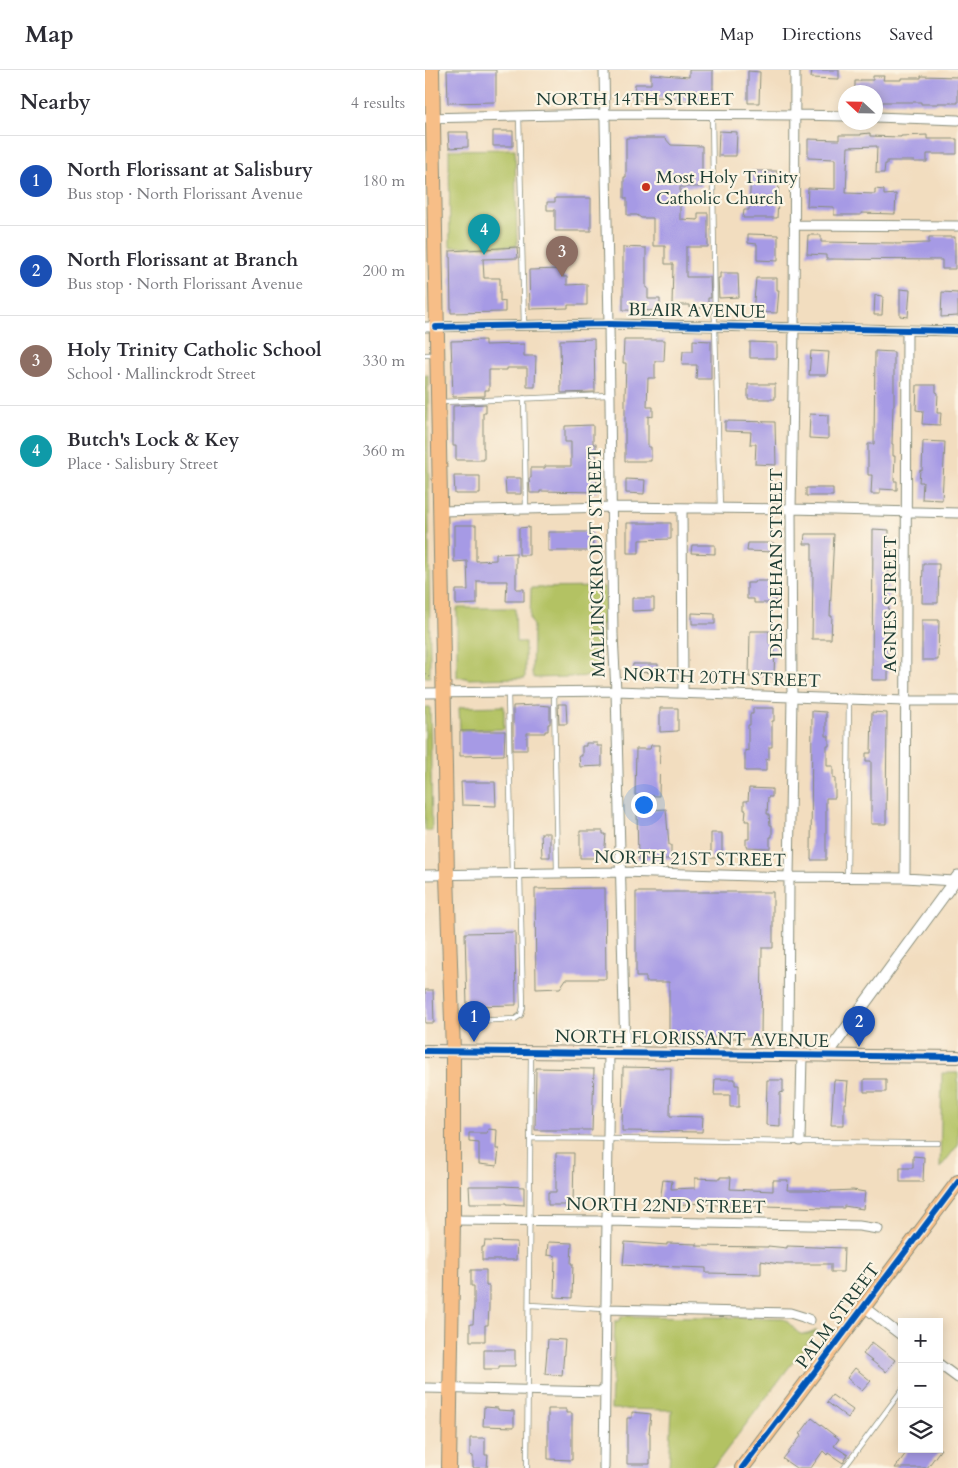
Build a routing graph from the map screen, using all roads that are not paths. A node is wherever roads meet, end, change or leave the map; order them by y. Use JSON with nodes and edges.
{"nodes":[{"id":1,"x":432,"y":70,"type":"edge"},
{"id":2,"x":604,"y":70,"type":"edge"},
{"id":3,"x":795,"y":70,"type":"edge"},
{"id":4,"x":605,"y":114,"type":"junction"},
{"id":5,"x":712,"y":114,"type":"junction"},
{"id":6,"x":795,"y":115,"type":"junction"},
{"id":7,"x":519,"y":116,"type":"junction"},
{"id":8,"x":838,"y":116,"type":"edge"},
{"id":9,"x":429,"y":118,"type":"edge"},
{"id":10,"x":883,"y":118,"type":"edge"},
{"id":11,"x":958,"y":120,"type":"edge"},
{"id":12,"x":794,"y":225,"type":"junction"},
{"id":13,"x":958,"y":226,"type":"edge"},
{"id":14,"x":609,"y":324,"type":"junction"},
{"id":15,"x":524,"y":326,"type":"junction"},
{"id":16,"x":715,"y":326,"type":"junction"},
{"id":17,"x":431,"y":327,"type":"edge"},
{"id":18,"x":794,"y":328,"type":"junction"},
{"id":19,"x":907,"y":330,"type":"junction"},
{"id":20,"x":958,"y":331,"type":"edge"},
{"id":21,"x":431,"y":355,"type":"edge"},
{"id":22,"x":609,"y":395,"type":"junction"},
{"id":23,"x":523,"y":398,"type":"junction"},
{"id":24,"x":438,"y":402,"type":"junction"},
{"id":25,"x":612,"y":508,"type":"junction"},
{"id":26,"x":682,"y":508,"type":"junction"},
{"id":27,"x":720,"y":508,"type":"junction"},
{"id":28,"x":526,"y":509,"type":"junction"},
{"id":29,"x":791,"y":509,"type":"junction"},
{"id":30,"x":440,"y":511,"type":"junction"},
{"id":31,"x":907,"y":512,"type":"junction"},
{"id":32,"x":958,"y":513,"type":"edge"},
{"id":33,"x":554,"y":691,"type":"junction"},
{"id":34,"x":616,"y":691,"type":"junction"},
{"id":35,"x":444,"y":692,"type":"junction"},
{"id":36,"x":508,"y":692,"type":"junction"},
{"id":37,"x":425,"y":693,"type":"edge"},
{"id":38,"x":683,"y":693,"type":"junction"},
{"id":39,"x":792,"y":696,"type":"junction"},
{"id":40,"x":849,"y":699,"type":"junction"},
{"id":41,"x":905,"y":701,"type":"junction"},
{"id":42,"x":958,"y":701,"type":"edge"},
{"id":43,"x":621,"y":872,"type":"junction"},
{"id":44,"x":557,"y":873,"type":"junction"},
{"id":45,"x":516,"y":874,"type":"junction"},
{"id":46,"x":425,"y":875,"type":"edge"},
{"id":47,"x":447,"y":875,"type":"junction"},
{"id":48,"x":789,"y":877,"type":"junction"},
{"id":49,"x":847,"y":878,"type":"junction"},
{"id":50,"x":905,"y":878,"type":"junction"},
{"id":51,"x":956,"y":879,"type":"edge"},
{"id":52,"x":453,"y":1022,"type":"junction"},
{"id":53,"x":425,"y":1051,"type":"edge"},
{"id":54,"x":453,"y":1051,"type":"junction"},
{"id":55,"x":531,"y":1052,"type":"junction"},
{"id":56,"x":609,"y":1053,"type":"junction"},
{"id":57,"x":625,"y":1053,"type":"junction"},
{"id":58,"x":788,"y":1055,"type":"junction"},
{"id":59,"x":802,"y":1055,"type":"junction"},
{"id":60,"x":826,"y":1056,"type":"junction"},
{"id":61,"x":958,"y":1057,"type":"edge"},
{"id":62,"x":530,"y":1138,"type":"junction"},
{"id":63,"x":607,"y":1138,"type":"junction"},
{"id":64,"x":799,"y":1141,"type":"junction"},
{"id":65,"x":938,"y":1142,"type":"dead end"},
{"id":66,"x":958,"y":1182,"type":"edge"},
{"id":67,"x":453,"y":1220,"type":"junction"},
{"id":68,"x":529,"y":1220,"type":"junction"},
{"id":69,"x":606,"y":1221,"type":"junction"},
{"id":70,"x":877,"y":1229,"type":"dead end"},
{"id":71,"x":529,"y":1305,"type":"junction"},
{"id":72,"x":864,"y":1307,"type":"junction"},
{"id":73,"x":605,"y":1309,"type":"junction"},
{"id":74,"x":810,"y":1320,"type":"dead end"},
{"id":75,"x":898,"y":1333,"type":"edge"},
{"id":76,"x":943,"y":1367,"type":"edge"},
{"id":77,"x":958,"y":1378,"type":"edge"},
{"id":78,"x":425,"y":1388,"type":"edge"},
{"id":79,"x":450,"y":1389,"type":"junction"},
{"id":80,"x":528,"y":1390,"type":"junction"},
{"id":81,"x":605,"y":1392,"type":"junction"},
{"id":82,"x":898,"y":1395,"type":"edge"},
{"id":83,"x":449,"y":1468,"type":"edge"},
{"id":84,"x":527,"y":1468,"type":"edge"},
{"id":85,"x":604,"y":1468,"type":"edge"},
{"id":86,"x":742,"y":1468,"type":"edge"},
{"id":87,"x":844,"y":1468,"type":"edge"}],
"edges":[{"from":1,"to":9,"type":"main road"},
{"from":2,"to":4,"type":"street","name":"MALLINCKRODT STREET"},
{"from":3,"to":6,"type":"street","name":"DESTREHAN STREET"},
{"from":4,"to":5,"type":"street","name":"NORTH 14TH STREET"},
{"from":4,"to":7,"type":"street","name":"NORTH 14TH STREET"},
{"from":4,"to":14,"type":"street","name":"MALLINCKRODT STREET"},
{"from":5,"to":6,"type":"street","name":"NORTH 14TH STREET"},
{"from":5,"to":16,"type":"lane"},
{"from":6,"to":8,"type":"street","name":"NORTH 14TH STREET"},
{"from":6,"to":12,"type":"street","name":"DESTREHAN STREET"},
{"from":7,"to":9,"type":"street","name":"NORTH 14TH STREET"},
{"from":7,"to":15,"type":"lane"},
{"from":9,"to":17,"type":"main road"},
{"from":10,"to":11,"type":"street"},
{"from":12,"to":13,"type":"street"},
{"from":12,"to":18,"type":"street","name":"DESTREHAN STREET"},
{"from":14,"to":15,"type":"street","name":"BLAIR AVENUE"},
{"from":14,"to":16,"type":"street","name":"BLAIR AVENUE"},
{"from":14,"to":22,"type":"street","name":"MALLINCKRODT STREET"},
{"from":15,"to":17,"type":"street","name":"BLAIR AVENUE"},
{"from":16,"to":18,"type":"street","name":"BLAIR AVENUE"},
{"from":16,"to":27,"type":"lane"},
{"from":17,"to":21,"type":"main road"},
{"from":18,"to":19,"type":"street","name":"BLAIR AVENUE"},
{"from":18,"to":29,"type":"street","name":"DESTREHAN STREET"},
{"from":19,"to":20,"type":"street","name":"BLAIR AVENUE"},
{"from":19,"to":31,"type":"street","name":"AGNES STREET"},
{"from":21,"to":24,"type":"main road"},
{"from":22,"to":23,"type":"lane"},
{"from":22,"to":25,"type":"street","name":"MALLINCKRODT STREET"},
{"from":23,"to":24,"type":"lane"},
{"from":23,"to":28,"type":"lane"},
{"from":24,"to":30,"type":"main road"},
{"from":25,"to":26,"type":"street"},
{"from":25,"to":28,"type":"street"},
{"from":25,"to":34,"type":"street","name":"MALLINCKRODT STREET"},
{"from":26,"to":27,"type":"street"},
{"from":26,"to":38,"type":"street"},
{"from":27,"to":29,"type":"street"},
{"from":28,"to":30,"type":"street"},
{"from":29,"to":31,"type":"street"},
{"from":29,"to":39,"type":"street","name":"DESTREHAN STREET"},
{"from":30,"to":35,"type":"main road"},
{"from":31,"to":32,"type":"street"},
{"from":31,"to":41,"type":"street","name":"AGNES STREET"},
{"from":33,"to":34,"type":"street","name":"NORTH 20TH STREET"},
{"from":33,"to":36,"type":"street","name":"NORTH 20TH STREET"},
{"from":33,"to":44,"type":"lane"},
{"from":34,"to":38,"type":"street","name":"NORTH 20TH STREET"},
{"from":34,"to":43,"type":"street","name":"MALLINCKRODT STREET"},
{"from":35,"to":36,"type":"street","name":"NORTH 20TH STREET"},
{"from":35,"to":37,"type":"street","name":"NORTH 20TH STREET"},
{"from":35,"to":47,"type":"main road"},
{"from":36,"to":45,"type":"lane"},
{"from":38,"to":39,"type":"street","name":"NORTH 20TH STREET"},
{"from":39,"to":40,"type":"street","name":"NORTH 20TH STREET"},
{"from":39,"to":48,"type":"street","name":"DESTREHAN STREET"},
{"from":40,"to":41,"type":"street","name":"NORTH 20TH STREET"},
{"from":40,"to":49,"type":"lane"},
{"from":41,"to":42,"type":"street","name":"NORTH 20TH STREET"},
{"from":41,"to":50,"type":"street","name":"AGNES STREET"},
{"from":43,"to":44,"type":"street","name":"NORTH 21ST STREET"},
{"from":43,"to":48,"type":"street","name":"NORTH 21ST STREET"},
{"from":43,"to":57,"type":"street","name":"MALLINCKRODT STREET"},
{"from":44,"to":45,"type":"street","name":"NORTH 21ST STREET"},
{"from":45,"to":47,"type":"street","name":"NORTH 21ST STREET"},
{"from":45,"to":52,"type":"lane"},
{"from":46,"to":47,"type":"street","name":"NORTH 21ST STREET"},
{"from":47,"to":52,"type":"main road"},
{"from":48,"to":49,"type":"street","name":"NORTH 21ST STREET"},
{"from":48,"to":58,"type":"street","name":"DESTREHAN STREET"},
{"from":49,"to":50,"type":"street","name":"NORTH 21ST STREET"},
{"from":50,"to":51,"type":"street","name":"NORTH 21ST STREET"},
{"from":51,"to":60,"type":"street"},
{"from":52,"to":54,"type":"main road"},
{"from":53,"to":54,"type":"main road","name":"NORTH FLORISSANT AVENUE"},
{"from":54,"to":55,"type":"main road","name":"NORTH FLORISSANT AVENUE"},
{"from":54,"to":67,"type":"main road"},
{"from":55,"to":56,"type":"main road","name":"NORTH FLORISSANT AVENUE"},
{"from":55,"to":62,"type":"lane"},
{"from":56,"to":57,"type":"main road","name":"NORTH FLORISSANT AVENUE"},
{"from":56,"to":63,"type":"street"},
{"from":57,"to":58,"type":"main road","name":"NORTH FLORISSANT AVENUE"},
{"from":58,"to":59,"type":"main road","name":"NORTH FLORISSANT AVENUE"},
{"from":59,"to":60,"type":"main road","name":"NORTH FLORISSANT AVENUE"},
{"from":59,"to":64,"type":"street"},
{"from":60,"to":61,"type":"main road","name":"NORTH FLORISSANT AVENUE"},
{"from":62,"to":63,"type":"lane"},
{"from":62,"to":68,"type":"lane"},
{"from":63,"to":64,"type":"lane"},
{"from":63,"to":69,"type":"street"},
{"from":64,"to":65,"type":"lane"},
{"from":66,"to":72,"type":"main road","name":"PALM STREET"},
{"from":67,"to":68,"type":"street","name":"NORTH 22ND STREET"},
{"from":67,"to":79,"type":"main road"},
{"from":68,"to":69,"type":"street","name":"NORTH 22ND STREET"},
{"from":68,"to":71,"type":"lane"},
{"from":69,"to":70,"type":"street","name":"NORTH 22ND STREET"},
{"from":69,"to":73,"type":"street"},
{"from":71,"to":73,"type":"lane"},
{"from":71,"to":80,"type":"lane"},
{"from":72,"to":75,"type":"street"},
{"from":72,"to":86,"type":"main road","name":"PALM STREET"},
{"from":73,"to":74,"type":"street"},
{"from":73,"to":81,"type":"street"},
{"from":76,"to":77,"type":"street"},
{"from":78,"to":79,"type":"street"},
{"from":79,"to":80,"type":"street"},
{"from":79,"to":83,"type":"main road"},
{"from":80,"to":81,"type":"street"},
{"from":80,"to":84,"type":"lane"},
{"from":81,"to":85,"type":"street"},
{"from":82,"to":87,"type":"lane"}]}
